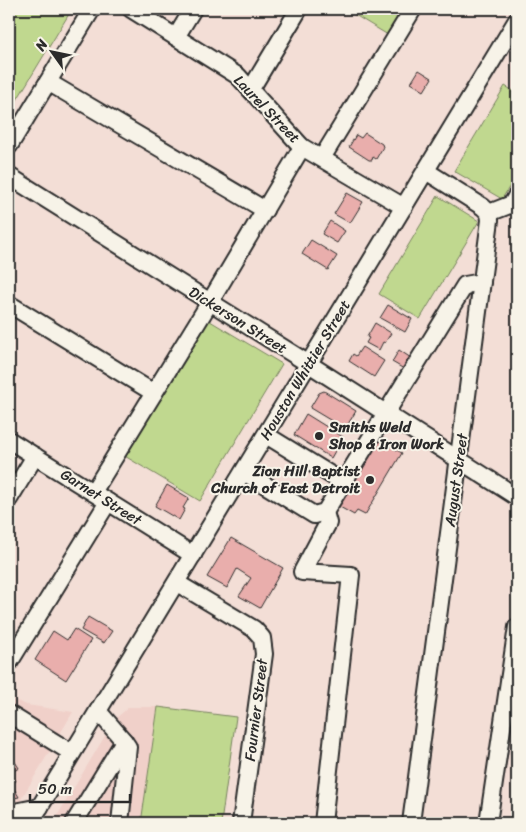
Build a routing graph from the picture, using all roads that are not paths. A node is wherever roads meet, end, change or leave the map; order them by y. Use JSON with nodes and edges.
{"nodes":[{"id":1,"x":92,"y":9,"type":"edge"},
{"id":2,"x":131,"y":9,"type":"edge"},
{"id":3,"x":193,"y":9,"type":"edge"},
{"id":4,"x":300,"y":9,"type":"edge"},
{"id":5,"x":413,"y":9,"type":"edge"},
{"id":6,"x":517,"y":20,"type":"edge"},
{"id":7,"x":176,"y":37,"type":"junction"},
{"id":8,"x":48,"y":82,"type":"junction"},
{"id":9,"x":251,"y":89,"type":"junction"},
{"id":10,"x":9,"y":146,"type":"edge"},
{"id":11,"x":302,"y":146,"type":"junction"},
{"id":12,"x":322,"y":158,"type":"junction"},
{"id":13,"x":426,"y":171,"type":"junction"},
{"id":14,"x":9,"y":176,"type":"edge"},
{"id":15,"x":517,"y":194,"type":"edge"},
{"id":16,"x":404,"y":207,"type":"junction"},
{"id":17,"x":265,"y":210,"type":"junction"},
{"id":18,"x":489,"y":213,"type":"junction"},
{"id":19,"x":482,"y":282,"type":"junction"},
{"id":20,"x":210,"y":302,"type":"junction"},
{"id":21,"x":9,"y":304,"type":"edge"},
{"id":22,"x":309,"y":364,"type":"junction"},
{"id":23,"x":154,"y":393,"type":"junction"},
{"id":24,"x":386,"y":413,"type":"junction"},
{"id":25,"x":266,"y":434,"type":"junction"},
{"id":26,"x":9,"y":440,"type":"edge"},
{"id":27,"x":35,"y":456,"type":"junction"},
{"id":28,"x":459,"y":460,"type":"junction"},
{"id":29,"x":244,"y":472,"type":"junction"},
{"id":30,"x":344,"y":483,"type":"junction"},
{"id":31,"x":93,"y":492,"type":"junction"},
{"id":32,"x":517,"y":496,"type":"edge"},
{"id":33,"x":9,"y":499,"type":"edge"},
{"id":34,"x":108,"y":502,"type":"junction"},
{"id":35,"x":325,"y":512,"type":"junction"},
{"id":36,"x":193,"y":555,"type":"junction"},
{"id":37,"x":177,"y":583,"type":"junction"},
{"id":38,"x":517,"y":627,"type":"edge"},
{"id":39,"x":9,"y":663,"type":"edge"},
{"id":40,"x":98,"y":711,"type":"junction"},
{"id":41,"x":9,"y":714,"type":"edge"},
{"id":42,"x":124,"y":740,"type":"junction"},
{"id":43,"x":72,"y":753,"type":"junction"},
{"id":44,"x":40,"y":807,"type":"junction"},
{"id":45,"x":9,"y":814,"type":"edge"},
{"id":46,"x":30,"y":823,"type":"edge"},
{"id":47,"x":74,"y":823,"type":"edge"},
{"id":48,"x":120,"y":823,"type":"edge"},
{"id":49,"x":241,"y":823,"type":"edge"},
{"id":50,"x":323,"y":823,"type":"edge"},
{"id":51,"x":411,"y":823,"type":"edge"},
{"id":52,"x":488,"y":823,"type":"edge"}],
"edges":[{"from":1,"to":8,"type":"street"},
{"from":2,"to":7,"type":"street","name":"Laurel Street"},
{"from":3,"to":7,"type":"street"},
{"from":4,"to":9,"type":"street"},
{"from":5,"to":12,"type":"street"},
{"from":6,"to":13,"type":"street","name":"Houston Whittier Street"},
{"from":7,"to":9,"type":"street","name":"Laurel Street"},
{"from":8,"to":10,"type":"street"},
{"from":8,"to":17,"type":"street"},
{"from":9,"to":11,"type":"street","name":"Laurel Street"},
{"from":11,"to":12,"type":"street","name":"Laurel Street"},
{"from":11,"to":17,"type":"street"},
{"from":12,"to":16,"type":"street","name":"Laurel Street"},
{"from":13,"to":16,"type":"street","name":"Houston Whittier Street"},
{"from":13,"to":18,"type":"street"},
{"from":14,"to":20,"type":"street","name":"Dickerson Street"},
{"from":15,"to":18,"type":"street"},
{"from":16,"to":22,"type":"street","name":"Houston Whittier Street"},
{"from":17,"to":20,"type":"street"},
{"from":18,"to":19,"type":"street","name":"August Street"},
{"from":19,"to":24,"type":"street"},
{"from":19,"to":28,"type":"street","name":"August Street"},
{"from":20,"to":22,"type":"street","name":"Dickerson Street"},
{"from":20,"to":23,"type":"street"},
{"from":21,"to":23,"type":"street"},
{"from":22,"to":24,"type":"street","name":"Dickerson Street"},
{"from":22,"to":25,"type":"street","name":"Houston Whittier Street"},
{"from":23,"to":31,"type":"street"},
{"from":24,"to":28,"type":"street","name":"Dickerson Street"},
{"from":24,"to":30,"type":"street"},
{"from":25,"to":29,"type":"street","name":"Houston Whittier Street"},
{"from":25,"to":30,"type":"street"},
{"from":26,"to":27,"type":"street","name":"Garnet Street"},
{"from":27,"to":31,"type":"street","name":"Garnet Street"},
{"from":27,"to":33,"type":"street"},
{"from":28,"to":32,"type":"street","name":"Dickerson Street"},
{"from":28,"to":51,"type":"street","name":"August Street"},
{"from":29,"to":35,"type":"street"},
{"from":29,"to":36,"type":"street","name":"Houston Whittier Street"},
{"from":30,"to":35,"type":"street"},
{"from":31,"to":34,"type":"street","name":"Garnet Street"},
{"from":34,"to":36,"type":"street","name":"Garnet Street"},
{"from":34,"to":39,"type":"street"},
{"from":35,"to":50,"type":"street"},
{"from":36,"to":37,"type":"street","name":"Houston Whittier Street"},
{"from":37,"to":40,"type":"street","name":"Houston Whittier Street"},
{"from":37,"to":49,"type":"street","name":"Fournier Street"},
{"from":38,"to":52,"type":"street"},
{"from":40,"to":42,"type":"street"},
{"from":40,"to":43,"type":"street","name":"Houston Whittier Street"},
{"from":41,"to":43,"type":"street"},
{"from":42,"to":47,"type":"street"},
{"from":42,"to":48,"type":"street"},
{"from":43,"to":44,"type":"street","name":"Houston Whittier Street"},
{"from":44,"to":45,"type":"street"},
{"from":44,"to":46,"type":"street","name":"Houston Whittier Street"}]}
